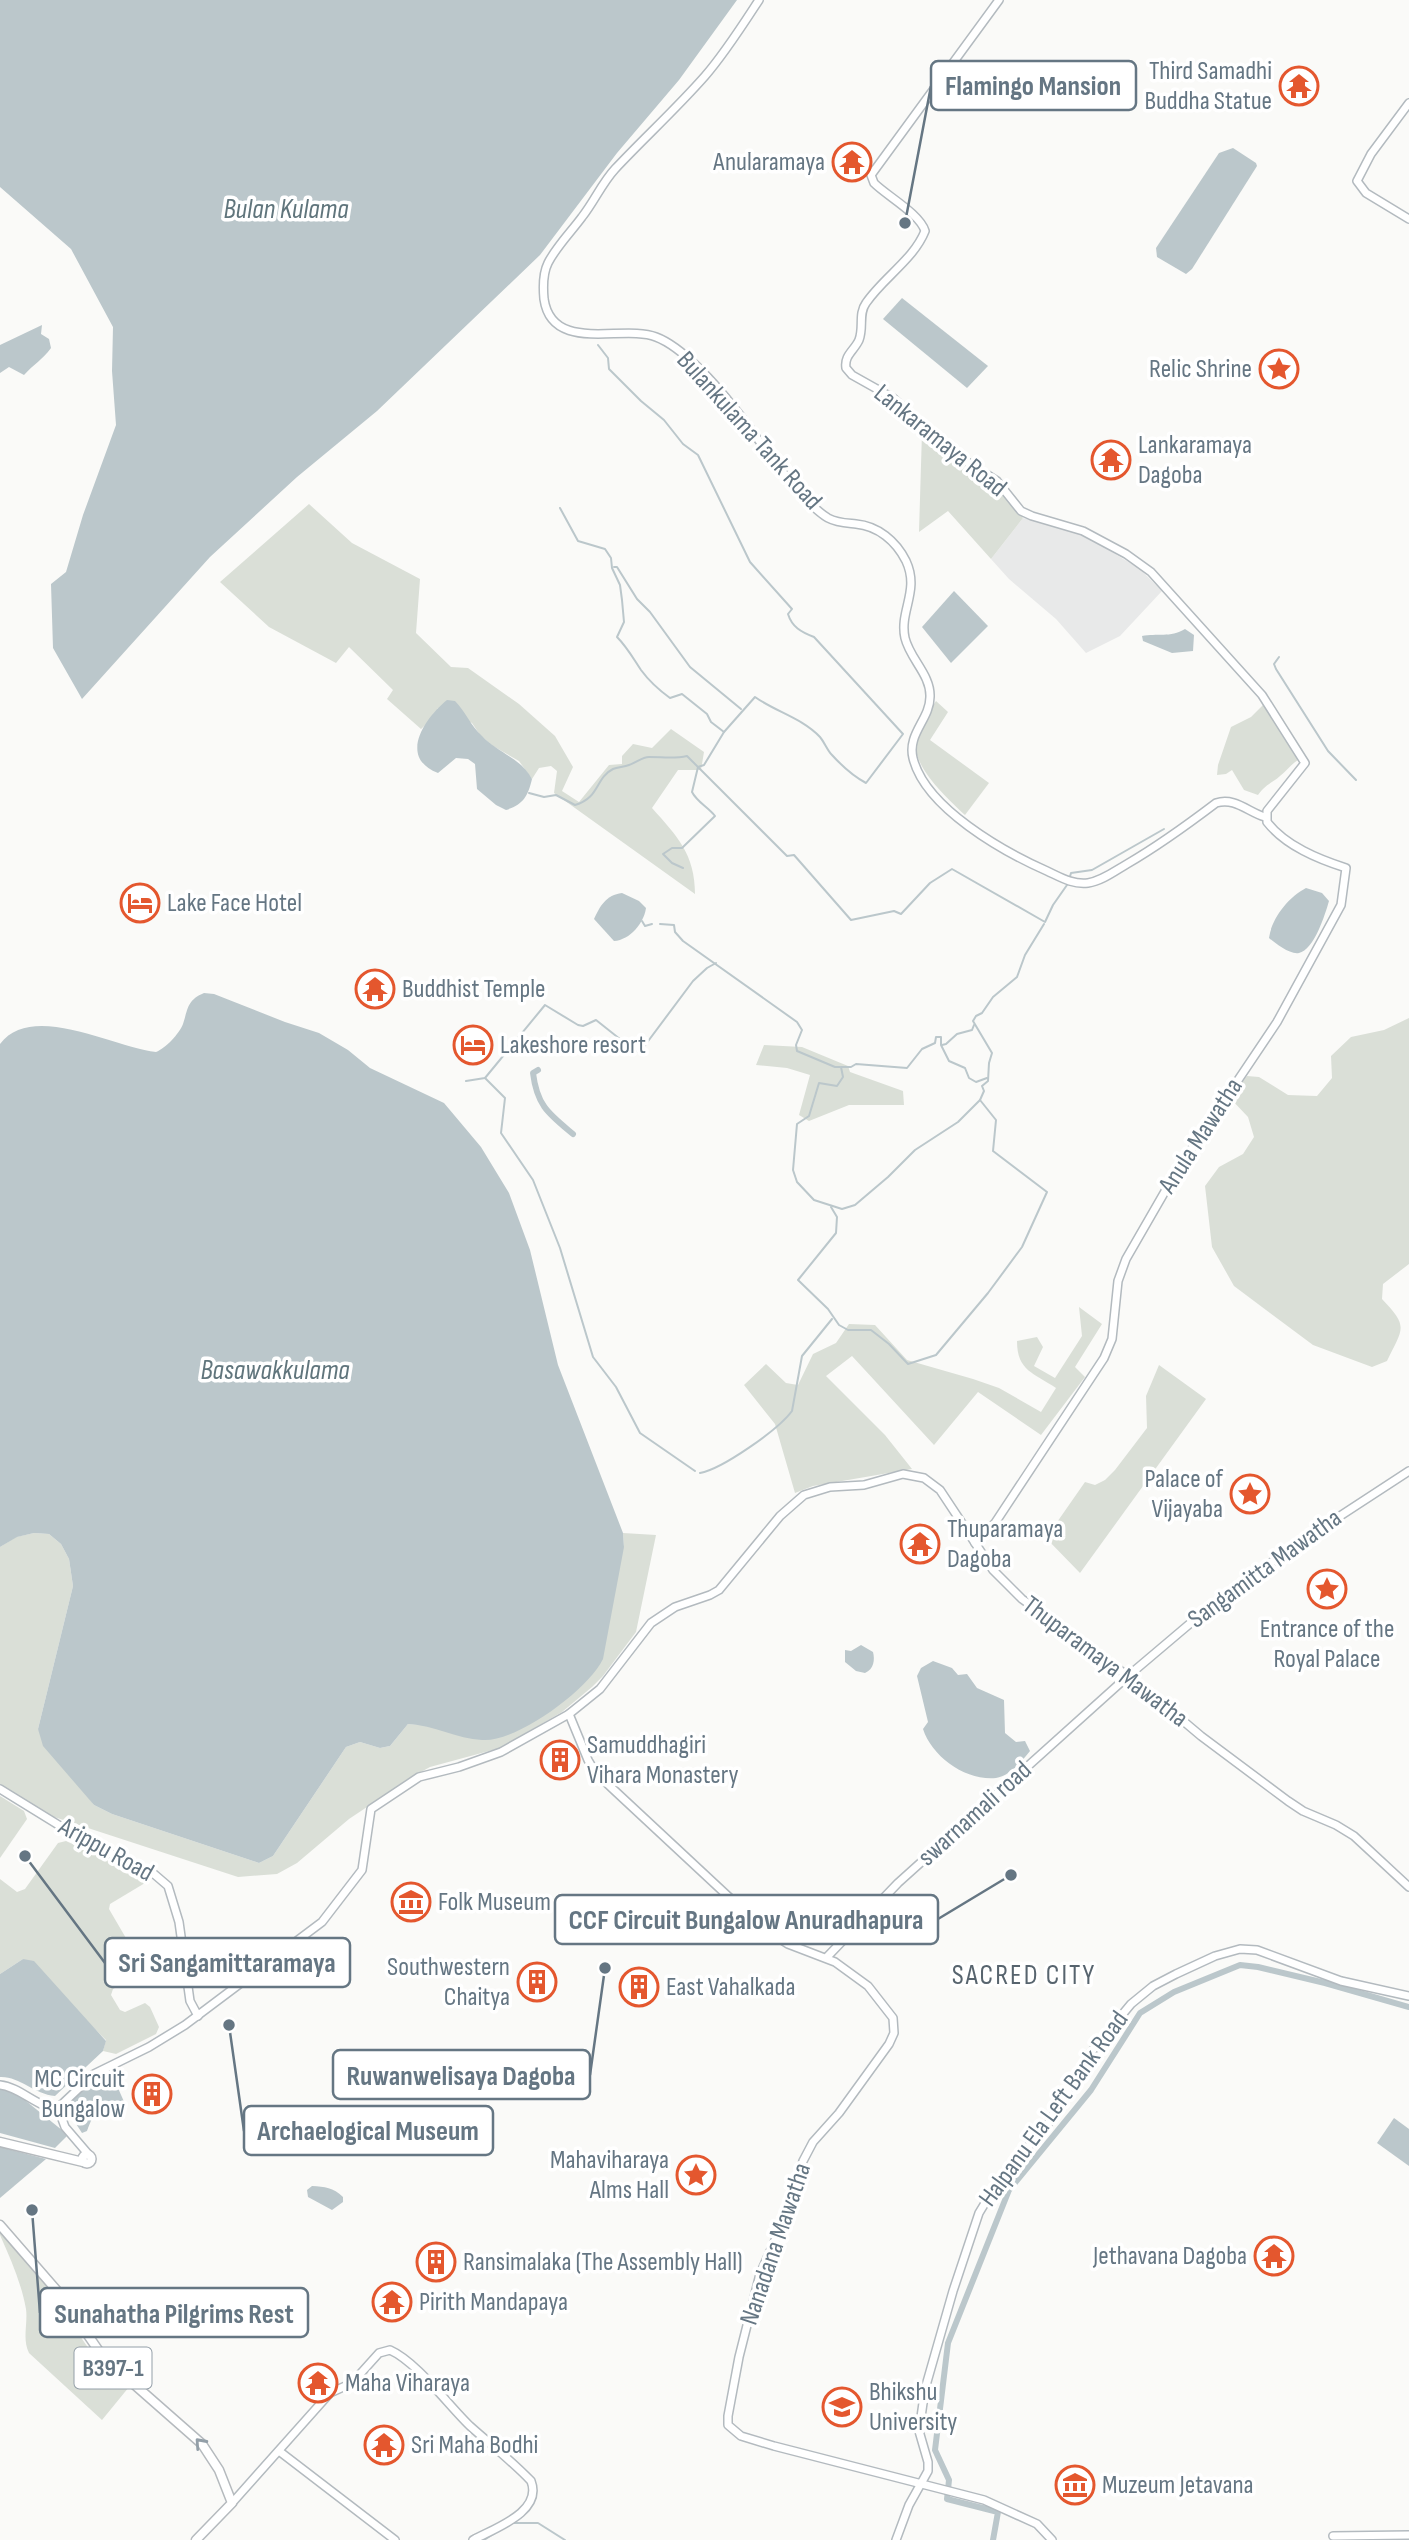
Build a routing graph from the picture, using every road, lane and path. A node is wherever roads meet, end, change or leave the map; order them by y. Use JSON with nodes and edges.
{"nodes":[{"id":1,"x":759,"y":0,"type":"edge"},
{"id":2,"x":999,"y":0,"type":"edge"},
{"id":3,"x":1409,"y":103,"type":"edge"},
{"id":4,"x":1409,"y":219,"type":"edge"},
{"id":5,"x":1265,"y":817,"type":"junction"},
{"id":6,"x":1409,"y":1471,"type":"edge"},
{"id":7,"x":975,"y":1543,"type":"junction"},
{"id":8,"x":1128,"y":1676,"type":"junction"},
{"id":9,"x":569,"y":1714,"type":"junction"},
{"id":10,"x":0,"y":1789,"type":"edge"},
{"id":11,"x":1409,"y":1887,"type":"edge"},
{"id":12,"x":827,"y":1957,"type":"junction"},
{"id":13,"x":1409,"y":1996,"type":"edge"},
{"id":14,"x":198,"y":2016,"type":"junction"},
{"id":15,"x":0,"y":2085,"type":"edge"},
{"id":16,"x":58,"y":2108,"type":"junction"},
{"id":17,"x":0,"y":2142,"type":"edge"},
{"id":18,"x":83,"y":2157,"type":"joint"},
{"id":19,"x":0,"y":2225,"type":"edge"},
{"id":20,"x":281,"y":2448,"type":"junction"},
{"id":21,"x":926,"y":2485,"type":"junction"},
{"id":22,"x":232,"y":2503,"type":"junction"},
{"id":23,"x":1409,"y":2535,"type":"edge"},
{"id":24,"x":1333,"y":2536,"type":"dead end"},
{"id":25,"x":196,"y":2540,"type":"edge"},
{"id":26,"x":395,"y":2540,"type":"edge"},
{"id":27,"x":475,"y":2540,"type":"edge"},
{"id":28,"x":896,"y":2540,"type":"edge"},
{"id":29,"x":1052,"y":2540,"type":"edge"}],
"edges":[{"from":1,"to":5,"type":"main road","name":"Bulankulama Tank Road"},
{"from":2,"to":5,"type":"main road","name":"Lankaramaya Road"},
{"from":3,"to":4,"type":"main road"},
{"from":5,"to":7,"type":"main road","name":"Anula Mawatha"},
{"from":6,"to":8,"type":"main road","name":"Sangamitta Mawatha"},
{"from":7,"to":8,"type":"main road","name":"Thuparamaya Mawatha"},
{"from":7,"to":9,"type":"main road","name":"Thuparamaya Mawatha"},
{"from":8,"to":11,"type":"main road","name":"Thuparamaya Mawatha"},
{"from":8,"to":12,"type":"main road","name":"swarnamali road"},
{"from":9,"to":12,"type":"main road"},
{"from":9,"to":14,"type":"main road","name":"Thuparamaya Mawatha"},
{"from":10,"to":14,"type":"main road","name":"Arippu Road"},
{"from":12,"to":21,"type":"main road","name":"Nanadana Mawatha"},
{"from":13,"to":21,"type":"main road","name":"Halpanu Ela Left Bank Road"},
{"from":14,"to":16,"type":"main road","name":"Thuparamaya Mawatha"},
{"from":15,"to":16,"type":"main road"},
{"from":16,"to":18,"type":"main road"},
{"from":17,"to":18,"type":"main road"},
{"from":22,"to":19,"type":"main road","number":"B397-1","one_way":true},
{"from":20,"to":22,"type":"main road"},
{"from":20,"to":26,"type":"main road"},
{"from":20,"to":27,"type":"main road"},
{"from":21,"to":28,"type":"main road","name":"Halpanu Ela Left Bank Road"},
{"from":21,"to":29,"type":"main road"},
{"from":22,"to":25,"type":"main road"},
{"from":23,"to":24,"type":"main road"}]}
